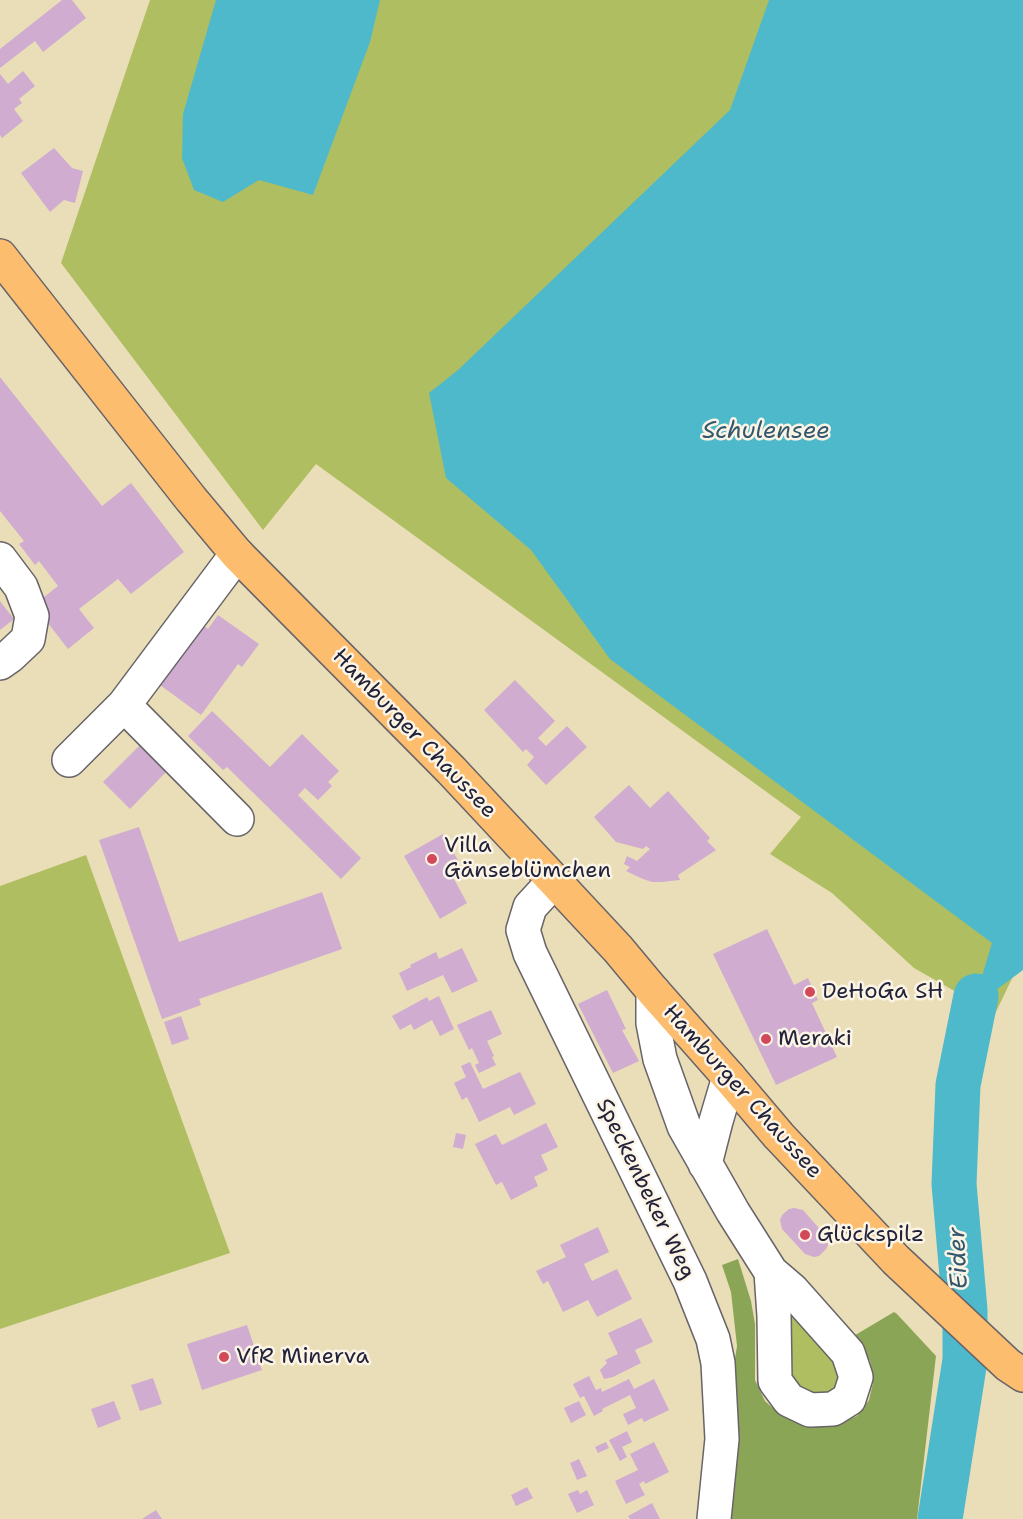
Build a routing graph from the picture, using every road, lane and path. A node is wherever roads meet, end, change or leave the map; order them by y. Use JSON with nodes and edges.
{"nodes":[{"id":1,"x":0,"y":256,"type":"edge"},
{"id":2,"x":237,"y":554,"type":"junction"},
{"id":3,"x":0,"y":560,"type":"edge"},
{"id":4,"x":0,"y":663,"type":"edge"},
{"id":5,"x":124,"y":705,"type":"junction"},
{"id":6,"x":69,"y":760,"type":"dead end"},
{"id":7,"x":237,"y":819,"type":"dead end"},
{"id":8,"x":554,"y":881,"type":"junction"},
{"id":9,"x":653,"y":991,"type":"junction"},
{"id":10,"x":729,"y":1077,"type":"junction"},
{"id":11,"x":705,"y":1164,"type":"junction"},
{"id":12,"x":771,"y":1272,"type":"dead end"},
{"id":13,"x":1016,"y":1370,"type":"edge"},
{"id":14,"x":714,"y":1519,"type":"edge"}],
"edges":[{"from":1,"to":2,"type":"main road","name":"Hamburger Chaussee"},
{"from":2,"to":5,"type":"street"},
{"from":2,"to":8,"type":"main road","name":"Hamburger Chaussee"},
{"from":3,"to":4,"type":"street"},
{"from":5,"to":6,"type":"street"},
{"from":5,"to":7,"type":"street"},
{"from":8,"to":9,"type":"main road","name":"Hamburger Chaussee"},
{"from":8,"to":14,"type":"street","name":"Speckenbeker Weg"},
{"from":9,"to":10,"type":"main road","name":"Hamburger Chaussee"},
{"from":9,"to":11,"type":"street"},
{"from":10,"to":11,"type":"street"},
{"from":10,"to":13,"type":"main road","name":"Hamburger Chaussee"},
{"from":11,"to":12,"type":"street"}]}
